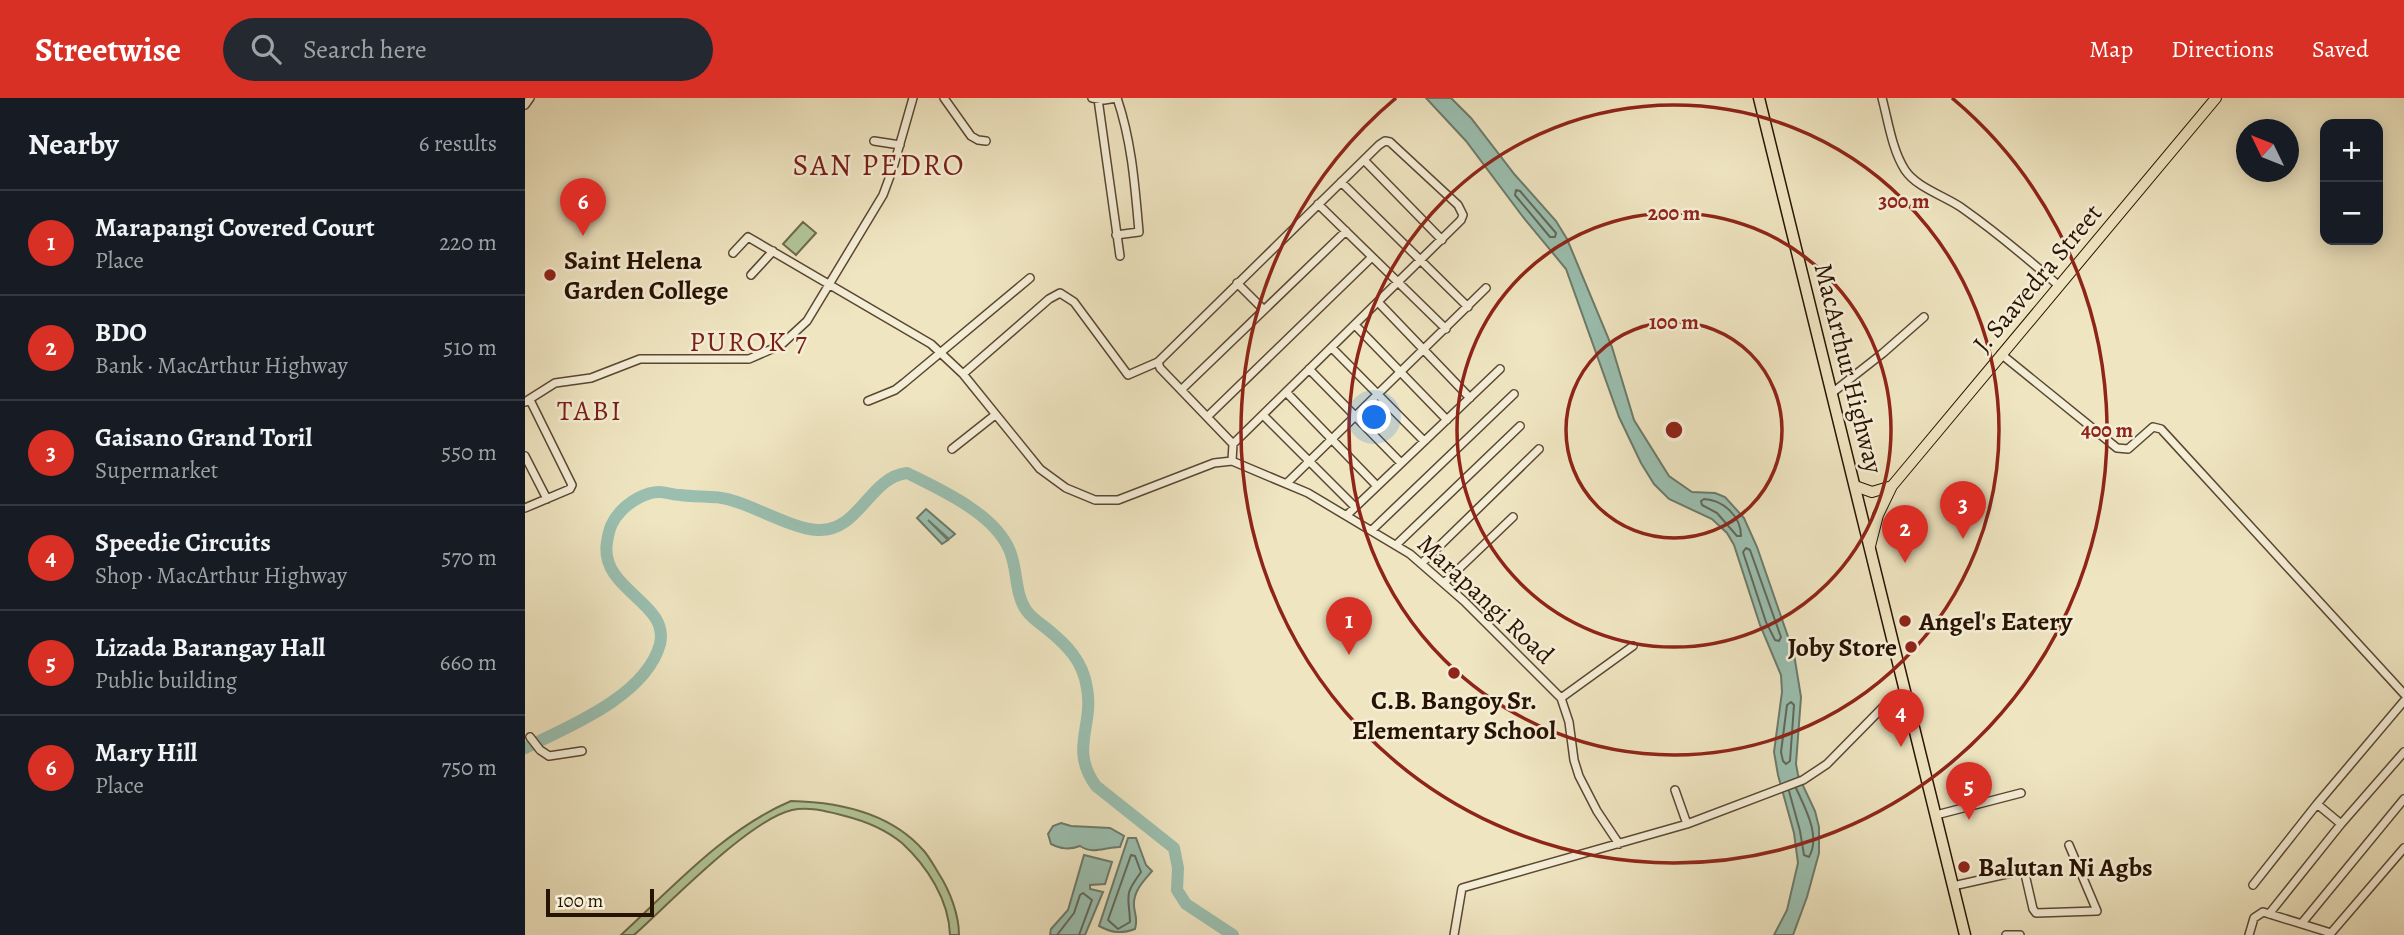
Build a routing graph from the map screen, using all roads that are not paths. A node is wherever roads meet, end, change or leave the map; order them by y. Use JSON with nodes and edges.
{"nodes":[{"id":1,"x":530,"y":98,"type":"edge"},
{"id":2,"x":913,"y":98,"type":"edge"},
{"id":3,"x":944,"y":98,"type":"edge"},
{"id":4,"x":1117,"y":98,"type":"edge"},
{"id":5,"x":1759,"y":98,"type":"edge"},
{"id":6,"x":1882,"y":98,"type":"edge"},
{"id":7,"x":2216,"y":98,"type":"edge"},
{"id":8,"x":1095,"y":99,"type":"edge"},
{"id":9,"x":525,"y":105,"type":"edge"},
{"id":10,"x":874,"y":141,"type":"dead end"},
{"id":11,"x":986,"y":141,"type":"dead end"},
{"id":12,"x":899,"y":145,"type":"junction"},
{"id":13,"x":1364,"y":160,"type":"junction"},
{"id":14,"x":1341,"y":182,"type":"junction"},
{"id":15,"x":1318,"y":204,"type":"junction"},
{"id":16,"x":1346,"y":231,"type":"junction"},
{"id":17,"x":1117,"y":234,"type":"junction"},
{"id":18,"x":1442,"y":240,"type":"junction"},
{"id":19,"x":773,"y":251,"type":"junction"},
{"id":20,"x":733,"y":253,"type":"dead end"},
{"id":21,"x":1120,"y":256,"type":"dead end"},
{"id":22,"x":1372,"y":257,"type":"junction"},
{"id":23,"x":1420,"y":261,"type":"junction"},
{"id":24,"x":751,"y":275,"type":"dead end"},
{"id":25,"x":1030,"y":278,"type":"dead end"},
{"id":26,"x":1398,"y":282,"type":"junction"},
{"id":27,"x":828,"y":283,"type":"junction"},
{"id":28,"x":1237,"y":283,"type":"junction"},
{"id":29,"x":2059,"y":285,"type":"junction"},
{"id":30,"x":1486,"y":288,"type":"dead end"},
{"id":31,"x":1378,"y":302,"type":"junction"},
{"id":32,"x":1468,"y":307,"type":"junction"},
{"id":33,"x":1264,"y":310,"type":"junction"},
{"id":34,"x":1924,"y":317,"type":"dead end"},
{"id":35,"x":1355,"y":325,"type":"junction"},
{"id":36,"x":1446,"y":329,"type":"junction"},
{"id":37,"x":1332,"y":348,"type":"junction"},
{"id":38,"x":1424,"y":350,"type":"junction"},
{"id":39,"x":941,"y":351,"type":"junction"},
{"id":40,"x":2001,"y":354,"type":"junction"},
{"id":41,"x":1158,"y":362,"type":"junction"},
{"id":42,"x":1309,"y":369,"type":"junction"},
{"id":43,"x":1500,"y":369,"type":"dead end"},
{"id":44,"x":1401,"y":373,"type":"junction"},
{"id":45,"x":963,"y":374,"type":"junction"},
{"id":46,"x":1181,"y":390,"type":"junction"},
{"id":47,"x":1286,"y":392,"type":"junction"},
{"id":48,"x":1832,"y":393,"type":"junction"},
{"id":49,"x":1514,"y":394,"type":"dead end"},
{"id":50,"x":1378,"y":395,"type":"junction"},
{"id":51,"x":1470,"y":398,"type":"junction"},
{"id":52,"x":527,"y":401,"type":"edge"},
{"id":53,"x":869,"y":401,"type":"dead end"},
{"id":54,"x":995,"y":415,"type":"junction"},
{"id":55,"x":1263,"y":415,"type":"junction"},
{"id":56,"x":1356,"y":416,"type":"junction"},
{"id":57,"x":1207,"y":417,"type":"junction"},
{"id":58,"x":1447,"y":419,"type":"junction"},
{"id":59,"x":1520,"y":426,"type":"dead end"},
{"id":60,"x":1332,"y":439,"type":"junction"},
{"id":61,"x":1424,"y":441,"type":"junction"},
{"id":62,"x":1233,"y":444,"type":"junction"},
{"id":63,"x":952,"y":449,"type":"dead end"},
{"id":64,"x":1539,"y":449,"type":"dead end"},
{"id":65,"x":525,"y":456,"type":"edge"},
{"id":66,"x":1232,"y":461,"type":"junction"},
{"id":67,"x":1309,"y":461,"type":"junction"},
{"id":68,"x":1401,"y":463,"type":"junction"},
{"id":69,"x":1287,"y":483,"type":"junction"},
{"id":70,"x":1377,"y":486,"type":"junction"},
{"id":71,"x":1855,"y":486,"type":"junction"},
{"id":72,"x":1892,"y":486,"type":"junction"},
{"id":73,"x":547,"y":499,"type":"junction"},
{"id":74,"x":525,"y":508,"type":"edge"},
{"id":75,"x":1355,"y":508,"type":"junction"},
{"id":76,"x":1347,"y":515,"type":"junction"},
{"id":77,"x":1513,"y":516,"type":"dead end"},
{"id":78,"x":1372,"y":530,"type":"junction"},
{"id":79,"x":1396,"y":545,"type":"junction"},
{"id":80,"x":1870,"y":547,"type":"junction"},
{"id":81,"x":1422,"y":563,"type":"junction"},
{"id":82,"x":1445,"y":582,"type":"junction"},
{"id":83,"x":1633,"y":646,"type":"dead end"},
{"id":84,"x":1906,"y":694,"type":"junction"},
{"id":85,"x":2404,"y":694,"type":"edge"},
{"id":86,"x":1561,"y":698,"type":"junction"},
{"id":87,"x":2404,"y":701,"type":"edge"},
{"id":88,"x":530,"y":737,"type":"dead end"},
{"id":89,"x":582,"y":751,"type":"dead end"},
{"id":90,"x":2404,"y":752,"type":"edge"},
{"id":91,"x":1675,"y":790,"type":"dead end"},
{"id":92,"x":2021,"y":793,"type":"dead end"},
{"id":93,"x":2404,"y":799,"type":"edge"},
{"id":94,"x":2317,"y":804,"type":"junction"},
{"id":95,"x":1936,"y":815,"type":"junction"},
{"id":96,"x":1687,"y":824,"type":"junction"},
{"id":97,"x":2341,"y":824,"type":"junction"},
{"id":98,"x":1619,"y":844,"type":"junction"},
{"id":99,"x":2069,"y":845,"type":"dead end"},
{"id":100,"x":2404,"y":848,"type":"edge"},
{"id":101,"x":2253,"y":885,"type":"dead end"},
{"id":102,"x":1953,"y":887,"type":"junction"},
{"id":103,"x":2269,"y":914,"type":"junction"},
{"id":104,"x":2302,"y":923,"type":"junction"},
{"id":105,"x":2314,"y":932,"type":"edge"},
{"id":106,"x":2333,"y":934,"type":"edge"},
{"id":107,"x":1454,"y":935,"type":"edge"},
{"id":108,"x":1965,"y":935,"type":"edge"},
{"id":109,"x":2006,"y":935,"type":"edge"},
{"id":110,"x":2020,"y":935,"type":"edge"},
{"id":111,"x":2249,"y":935,"type":"edge"}],
"edges":[{"from":1,"to":9,"type":"street"},
{"from":2,"to":12,"type":"street"},
{"from":3,"to":11,"type":"street"},
{"from":4,"to":8,"type":"street"},
{"from":4,"to":17,"type":"street"},
{"from":5,"to":48,"type":"highway","name":"MacArthur Highway"},
{"from":6,"to":29,"type":"street"},
{"from":7,"to":29,"type":"main road","name":"J. Saavedra Street"},
{"from":8,"to":17,"type":"street"},
{"from":10,"to":12,"type":"street"},
{"from":12,"to":27,"type":"street"},
{"from":13,"to":14,"type":"street"},
{"from":13,"to":18,"type":"street"},
{"from":13,"to":18,"type":"street"},
{"from":14,"to":15,"type":"street"},
{"from":14,"to":23,"type":"street"},
{"from":15,"to":16,"type":"street"},
{"from":15,"to":28,"type":"street"},
{"from":16,"to":22,"type":"street"},
{"from":16,"to":33,"type":"street"},
{"from":17,"to":21,"type":"street"},
{"from":18,"to":23,"type":"street"},
{"from":19,"to":20,"type":"street"},
{"from":19,"to":24,"type":"street"},
{"from":19,"to":27,"type":"street"},
{"from":22,"to":26,"type":"street"},
{"from":22,"to":57,"type":"street"},
{"from":23,"to":26,"type":"street"},
{"from":23,"to":32,"type":"street"},
{"from":25,"to":39,"type":"street"},
{"from":26,"to":31,"type":"street"},
{"from":26,"to":36,"type":"street"},
{"from":27,"to":39,"type":"street"},
{"from":27,"to":52,"type":"street"},
{"from":28,"to":33,"type":"street"},
{"from":28,"to":41,"type":"street"},
{"from":29,"to":40,"type":"main road","name":"J. Saavedra Street"},
{"from":30,"to":32,"type":"street"},
{"from":31,"to":35,"type":"street"},
{"from":31,"to":38,"type":"street"},
{"from":32,"to":36,"type":"street"},
{"from":33,"to":46,"type":"street"},
{"from":34,"to":48,"type":"street"},
{"from":35,"to":37,"type":"street"},
{"from":35,"to":44,"type":"street"},
{"from":36,"to":38,"type":"street"},
{"from":37,"to":42,"type":"street"},
{"from":37,"to":50,"type":"street"},
{"from":38,"to":44,"type":"street"},
{"from":38,"to":51,"type":"street"},
{"from":39,"to":45,"type":"street"},
{"from":39,"to":53,"type":"street"},
{"from":40,"to":72,"type":"main road","name":"J. Saavedra Street"},
{"from":40,"to":85,"type":"street"},
{"from":41,"to":45,"type":"street"},
{"from":41,"to":46,"type":"street"},
{"from":42,"to":47,"type":"street"},
{"from":42,"to":56,"type":"street"},
{"from":43,"to":51,"type":"street"},
{"from":44,"to":50,"type":"street"},
{"from":44,"to":58,"type":"street"},
{"from":45,"to":54,"type":"street"},
{"from":46,"to":57,"type":"street"},
{"from":47,"to":55,"type":"street"},
{"from":47,"to":60,"type":"street"},
{"from":48,"to":71,"type":"highway","name":"MacArthur Highway"},
{"from":49,"to":78,"type":"street"},
{"from":50,"to":56,"type":"street"},
{"from":50,"to":61,"type":"street"},
{"from":51,"to":58,"type":"street"},
{"from":52,"to":73,"type":"street"},
{"from":54,"to":63,"type":"street"},
{"from":54,"to":66,"type":"street"},
{"from":55,"to":62,"type":"street"},
{"from":55,"to":67,"type":"street"},
{"from":56,"to":60,"type":"street"},
{"from":56,"to":68,"type":"street"},
{"from":57,"to":62,"type":"street"},
{"from":58,"to":61,"type":"street"},
{"from":59,"to":79,"type":"street"},
{"from":60,"to":67,"type":"street"},
{"from":60,"to":70,"type":"street"},
{"from":61,"to":68,"type":"street"},
{"from":62,"to":66,"type":"street"},
{"from":64,"to":81,"type":"street"},
{"from":65,"to":73,"type":"street"},
{"from":66,"to":69,"type":"street","name":"Marapangi Road"},
{"from":67,"to":69,"type":"street"},
{"from":67,"to":75,"type":"street"},
{"from":68,"to":70,"type":"street"},
{"from":69,"to":76,"type":"street","name":"Marapangi Road"},
{"from":70,"to":75,"type":"street"},
{"from":71,"to":72,"type":"main road"},
{"from":71,"to":80,"type":"highway","name":"MacArthur Highway"},
{"from":72,"to":80,"type":"main road","name":"J. Saavedra Street"},
{"from":73,"to":74,"type":"street"},
{"from":75,"to":76,"type":"street"},
{"from":76,"to":78,"type":"street","name":"Marapangi Road"},
{"from":77,"to":82,"type":"street"},
{"from":78,"to":79,"type":"street","name":"Marapangi Road"},
{"from":79,"to":81,"type":"street","name":"Marapangi Road"},
{"from":80,"to":84,"type":"highway","name":"MacArthur Highway"},
{"from":81,"to":82,"type":"street","name":"Marapangi Road"},
{"from":82,"to":86,"type":"street","name":"Marapangi Road"},
{"from":83,"to":86,"type":"street"},
{"from":84,"to":95,"type":"highway","name":"MacArthur Highway"},
{"from":84,"to":96,"type":"street"},
{"from":86,"to":98,"type":"street","name":"Marapangi Road"},
{"from":87,"to":94,"type":"street"},
{"from":88,"to":89,"type":"street"},
{"from":90,"to":97,"type":"street"},
{"from":91,"to":96,"type":"street"},
{"from":92,"to":95,"type":"street"},
{"from":93,"to":104,"type":"street"},
{"from":94,"to":97,"type":"street"},
{"from":94,"to":101,"type":"street"},
{"from":95,"to":102,"type":"highway","name":"MacArthur Highway"},
{"from":96,"to":98,"type":"street"},
{"from":97,"to":103,"type":"street"},
{"from":98,"to":107,"type":"street"},
{"from":99,"to":102,"type":"street"},
{"from":100,"to":106,"type":"street"},
{"from":102,"to":108,"type":"highway","name":"MacArthur Highway"},
{"from":103,"to":104,"type":"street"},
{"from":103,"to":111,"type":"street"},
{"from":104,"to":105,"type":"street"},
{"from":105,"to":106,"type":"street"},
{"from":109,"to":110,"type":"street"}]}
